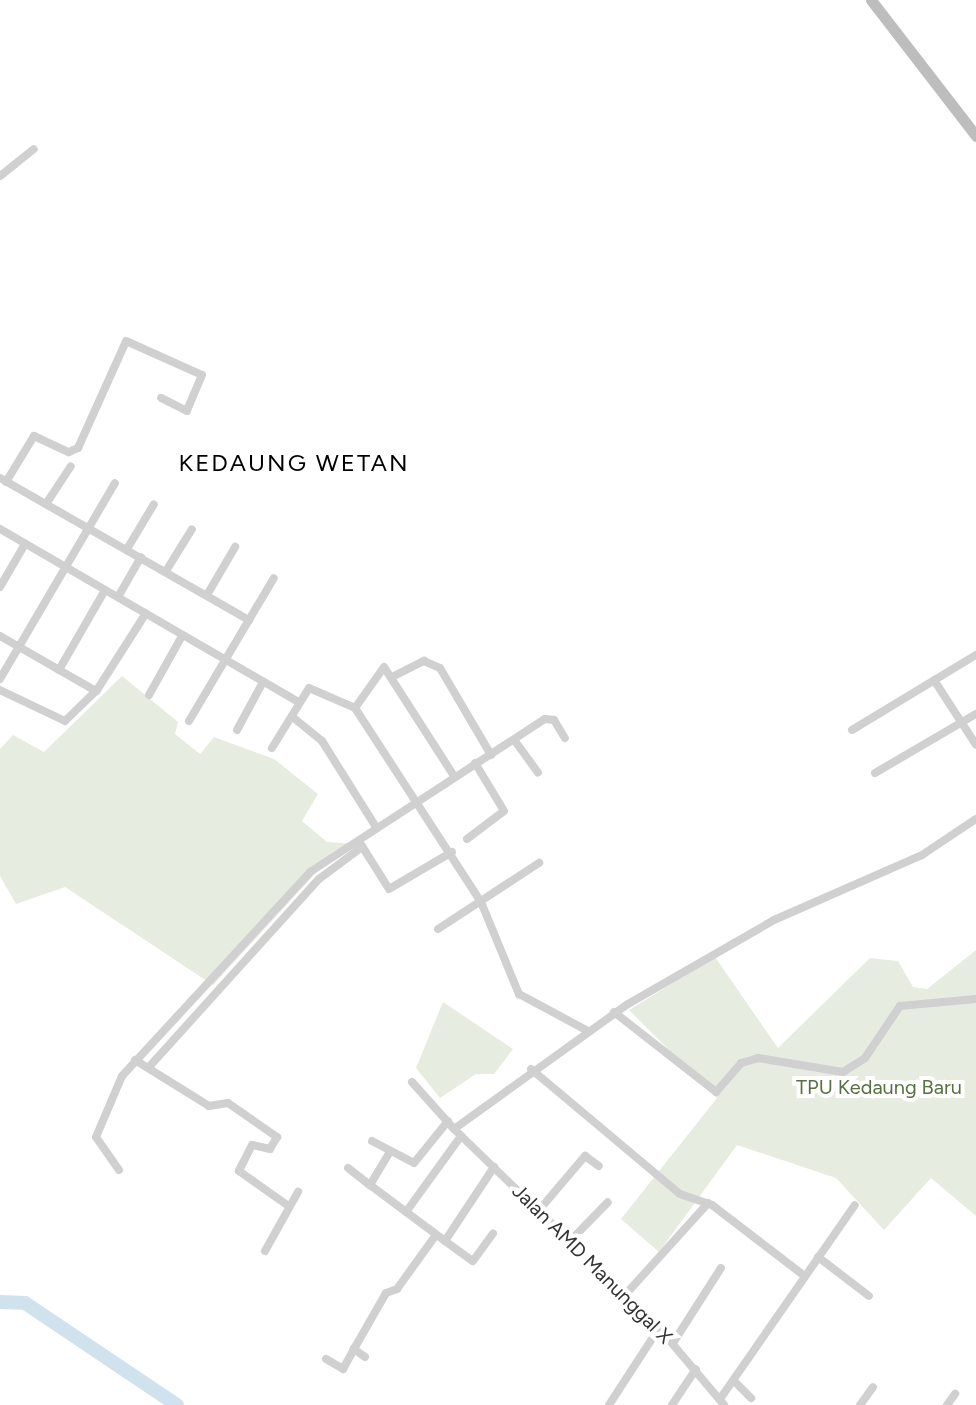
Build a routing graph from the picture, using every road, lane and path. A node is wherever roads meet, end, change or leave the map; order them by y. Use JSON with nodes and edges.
{"nodes":[{"id":1,"x":871,"y":0,"type":"edge"},
{"id":2,"x":976,"y":136,"type":"edge"},
{"id":3,"x":34,"y":149,"type":"dead end"},
{"id":4,"x":0,"y":176,"type":"edge"},
{"id":5,"x":161,"y":398,"type":"dead end"},
{"id":6,"x":71,"y":466,"type":"dead end"},
{"id":7,"x":3,"y":480,"type":"edge"},
{"id":8,"x":115,"y":483,"type":"dead end"},
{"id":9,"x":46,"y":504,"type":"junction"},
{"id":10,"x":154,"y":504,"type":"dead end"},
{"id":11,"x":0,"y":529,"type":"edge"},
{"id":12,"x":87,"y":529,"type":"junction"},
{"id":13,"x":192,"y":529,"type":"dead end"},
{"id":14,"x":25,"y":544,"type":"junction"},
{"id":15,"x":235,"y":547,"type":"dead end"},
{"id":16,"x":127,"y":549,"type":"junction"},
{"id":17,"x":141,"y":557,"type":"junction"},
{"id":18,"x":66,"y":567,"type":"junction"},
{"id":19,"x":166,"y":571,"type":"junction"},
{"id":20,"x":274,"y":578,"type":"dead end"},
{"id":21,"x":0,"y":587,"type":"edge"},
{"id":22,"x":105,"y":590,"type":"junction"},
{"id":23,"x":207,"y":595,"type":"junction"},
{"id":24,"x":118,"y":597,"type":"junction"},
{"id":25,"x":146,"y":613,"type":"junction"},
{"id":26,"x":249,"y":620,"type":"junction"},
{"id":27,"x":0,"y":636,"type":"edge"},
{"id":28,"x":182,"y":636,"type":"junction"},
{"id":29,"x":19,"y":647,"type":"junction"},
{"id":30,"x":976,"y":655,"type":"edge"},
{"id":31,"x":224,"y":660,"type":"junction"},
{"id":32,"x":59,"y":670,"type":"junction"},
{"id":33,"x":394,"y":676,"type":"junction"},
{"id":34,"x":0,"y":679,"type":"edge"},
{"id":35,"x":934,"y":680,"type":"junction"},
{"id":36,"x":263,"y":682,"type":"junction"},
{"id":37,"x":0,"y":690,"type":"edge"},
{"id":38,"x":96,"y":691,"type":"junction"},
{"id":39,"x":149,"y":695,"type":"dead end"},
{"id":40,"x":299,"y":702,"type":"junction"},
{"id":41,"x":355,"y":708,"type":"junction"},
{"id":42,"x":976,"y":714,"type":"edge"},
{"id":43,"x":295,"y":719,"type":"junction"},
{"id":44,"x":189,"y":721,"type":"dead end"},
{"id":45,"x":962,"y":723,"type":"junction"},
{"id":46,"x":237,"y":730,"type":"dead end"},
{"id":47,"x":852,"y":730,"type":"dead end"},
{"id":48,"x":565,"y":738,"type":"dead end"},
{"id":49,"x":515,"y":741,"type":"junction"},
{"id":50,"x":976,"y":745,"type":"edge"},
{"id":51,"x":272,"y":748,"type":"dead end"},
{"id":52,"x":491,"y":755,"type":"junction"},
{"id":53,"x":475,"y":763,"type":"junction"},
{"id":54,"x":538,"y":773,"type":"dead end"},
{"id":55,"x":875,"y":773,"type":"dead end"},
{"id":56,"x":454,"y":776,"type":"junction"},
{"id":57,"x":418,"y":800,"type":"junction"},
{"id":58,"x":976,"y":819,"type":"edge"},
{"id":59,"x":376,"y":827,"type":"junction"},
{"id":60,"x":467,"y":839,"type":"dead end"},
{"id":61,"x":360,"y":843,"type":"junction"},
{"id":62,"x":452,"y":852,"type":"junction"},
{"id":63,"x":539,"y":863,"type":"dead end"},
{"id":64,"x":481,"y":902,"type":"junction"},
{"id":65,"x":438,"y":929,"type":"dead end"},
{"id":66,"x":976,"y":999,"type":"edge"},
{"id":67,"x":614,"y":1012,"type":"junction"},
{"id":68,"x":586,"y":1030,"type":"junction"},
{"id":69,"x":135,"y":1060,"type":"junction"},
{"id":70,"x":149,"y":1067,"type":"junction"},
{"id":71,"x":531,"y":1069,"type":"junction"},
{"id":72,"x":412,"y":1082,"type":"dead end"},
{"id":73,"x":454,"y":1129,"type":"junction"},
{"id":74,"x":372,"y":1141,"type":"dead end"},
{"id":75,"x":389,"y":1153,"type":"junction"},
{"id":76,"x":599,"y":1166,"type":"dead end"},
{"id":77,"x":494,"y":1167,"type":"junction"},
{"id":78,"x":348,"y":1168,"type":"dead end"},
{"id":79,"x":119,"y":1170,"type":"dead end"},
{"id":80,"x":370,"y":1185,"type":"junction"},
{"id":81,"x":298,"y":1192,"type":"dead end"},
{"id":82,"x":608,"y":1202,"type":"dead end"},
{"id":83,"x":708,"y":1203,"type":"junction"},
{"id":84,"x":287,"y":1205,"type":"junction"},
{"id":85,"x":855,"y":1205,"type":"dead end"},
{"id":86,"x":540,"y":1209,"type":"junction"},
{"id":87,"x":406,"y":1212,"type":"junction"},
{"id":88,"x":493,"y":1233,"type":"dead end"},
{"id":89,"x":436,"y":1235,"type":"junction"},
{"id":90,"x":445,"y":1241,"type":"junction"},
{"id":91,"x":570,"y":1241,"type":"junction"},
{"id":92,"x":265,"y":1251,"type":"dead end"},
{"id":93,"x":818,"y":1257,"type":"junction"},
{"id":94,"x":721,"y":1268,"type":"dead end"},
{"id":95,"x":802,"y":1274,"type":"junction"},
{"id":96,"x":625,"y":1295,"type":"junction"},
{"id":97,"x":869,"y":1296,"type":"dead end"},
{"id":98,"x":659,"y":1328,"type":"junction"},
{"id":99,"x":673,"y":1343,"type":"junction"},
{"id":100,"x":354,"y":1349,"type":"junction"},
{"id":101,"x":365,"y":1357,"type":"dead end"},
{"id":102,"x":326,"y":1359,"type":"dead end"},
{"id":103,"x":696,"y":1369,"type":"junction"},
{"id":104,"x":735,"y":1382,"type":"junction"},
{"id":105,"x":873,"y":1387,"type":"dead end"},
{"id":106,"x":955,"y":1394,"type":"dead end"},
{"id":107,"x":751,"y":1398,"type":"dead end"},
{"id":108,"x":722,"y":1402,"type":"edge"},
{"id":109,"x":609,"y":1405,"type":"edge"},
{"id":110,"x":672,"y":1405,"type":"edge"},
{"id":111,"x":860,"y":1405,"type":"edge"},
{"id":112,"x":947,"y":1405,"type":"edge"}],
"edges":[{"from":1,"to":2,"type":"street"},
{"from":3,"to":4,"type":"street"},
{"from":5,"to":7,"type":"street"},
{"from":6,"to":9,"type":"street"},
{"from":7,"to":9,"type":"street"},
{"from":8,"to":12,"type":"street"},
{"from":9,"to":12,"type":"street"},
{"from":10,"to":16,"type":"street"},
{"from":11,"to":14,"type":"street"},
{"from":12,"to":16,"type":"street"},
{"from":12,"to":18,"type":"street"},
{"from":13,"to":19,"type":"street"},
{"from":14,"to":18,"type":"street"},
{"from":14,"to":21,"type":"street"},
{"from":15,"to":23,"type":"street"},
{"from":16,"to":17,"type":"street"},
{"from":17,"to":19,"type":"street"},
{"from":17,"to":24,"type":"street"},
{"from":18,"to":22,"type":"street"},
{"from":18,"to":29,"type":"street"},
{"from":19,"to":23,"type":"street"},
{"from":20,"to":26,"type":"street"},
{"from":22,"to":24,"type":"street"},
{"from":22,"to":32,"type":"street"},
{"from":23,"to":26,"type":"street"},
{"from":24,"to":25,"type":"street"},
{"from":25,"to":28,"type":"street"},
{"from":25,"to":38,"type":"street"},
{"from":26,"to":31,"type":"street"},
{"from":27,"to":29,"type":"street"},
{"from":28,"to":31,"type":"street"},
{"from":28,"to":39,"type":"street"},
{"from":29,"to":32,"type":"street"},
{"from":29,"to":34,"type":"street"},
{"from":30,"to":35,"type":"street"},
{"from":31,"to":36,"type":"street"},
{"from":31,"to":44,"type":"street"},
{"from":32,"to":38,"type":"street"},
{"from":33,"to":41,"type":"street"},
{"from":33,"to":52,"type":"street"},
{"from":33,"to":56,"type":"street"},
{"from":35,"to":45,"type":"street"},
{"from":35,"to":47,"type":"street"},
{"from":36,"to":40,"type":"street"},
{"from":36,"to":46,"type":"street"},
{"from":37,"to":38,"type":"street"},
{"from":40,"to":41,"type":"street"},
{"from":40,"to":43,"type":"street"},
{"from":41,"to":57,"type":"street"},
{"from":42,"to":45,"type":"street"},
{"from":43,"to":51,"type":"street"},
{"from":43,"to":59,"type":"street"},
{"from":45,"to":50,"type":"street"},
{"from":45,"to":55,"type":"street"},
{"from":48,"to":49,"type":"street"},
{"from":49,"to":52,"type":"street"},
{"from":49,"to":54,"type":"street"},
{"from":52,"to":53,"type":"street"},
{"from":53,"to":56,"type":"street"},
{"from":53,"to":60,"type":"street"},
{"from":56,"to":57,"type":"street"},
{"from":57,"to":59,"type":"street"},
{"from":57,"to":62,"type":"street"},
{"from":58,"to":67,"type":"street"},
{"from":59,"to":61,"type":"street"},
{"from":61,"to":62,"type":"street"},
{"from":61,"to":69,"type":"street"},
{"from":61,"to":70,"type":"street"},
{"from":62,"to":64,"type":"street"},
{"from":63,"to":64,"type":"street"},
{"from":64,"to":65,"type":"street"},
{"from":64,"to":68,"type":"street"},
{"from":66,"to":67,"type":"street"},
{"from":67,"to":68,"type":"street"},
{"from":68,"to":71,"type":"street"},
{"from":69,"to":70,"type":"street"},
{"from":69,"to":79,"type":"street"},
{"from":70,"to":84,"type":"street"},
{"from":71,"to":73,"type":"street"},
{"from":71,"to":83,"type":"street"},
{"from":72,"to":73,"type":"street","name":"Jalan AMD Manunggal X"},
{"from":73,"to":75,"type":"street"},
{"from":73,"to":77,"type":"street","name":"Jalan AMD Manunggal X"},
{"from":73,"to":87,"type":"street"},
{"from":74,"to":75,"type":"street"},
{"from":75,"to":80,"type":"street"},
{"from":76,"to":86,"type":"street"},
{"from":77,"to":86,"type":"street","name":"Jalan AMD Manunggal X"},
{"from":77,"to":90,"type":"street"},
{"from":78,"to":80,"type":"street"},
{"from":80,"to":87,"type":"street"},
{"from":81,"to":84,"type":"street"},
{"from":82,"to":91,"type":"street"},
{"from":83,"to":95,"type":"street"},
{"from":83,"to":96,"type":"street"},
{"from":84,"to":92,"type":"street"},
{"from":85,"to":93,"type":"street"},
{"from":86,"to":91,"type":"street","name":"Jalan AMD Manunggal X"},
{"from":87,"to":89,"type":"street"},
{"from":88,"to":90,"type":"street"},
{"from":89,"to":90,"type":"street"},
{"from":89,"to":100,"type":"street"},
{"from":91,"to":96,"type":"street","name":"Jalan AMD Manunggal X"},
{"from":93,"to":95,"type":"street"},
{"from":93,"to":97,"type":"street"},
{"from":94,"to":99,"type":"street"},
{"from":95,"to":104,"type":"street"},
{"from":96,"to":98,"type":"street","name":"Jalan AMD Manunggal X"},
{"from":98,"to":99,"type":"street","name":"Jalan AMD Manunggal X"},
{"from":98,"to":109,"type":"street"},
{"from":99,"to":103,"type":"street","name":"Jalan AMD Manunggal X"},
{"from":100,"to":101,"type":"street"},
{"from":100,"to":102,"type":"street"},
{"from":103,"to":108,"type":"street","name":"Jalan AMD Manunggal X"},
{"from":103,"to":110,"type":"street"},
{"from":104,"to":107,"type":"street"},
{"from":104,"to":108,"type":"street"},
{"from":105,"to":111,"type":"street"},
{"from":106,"to":112,"type":"street"}]}
